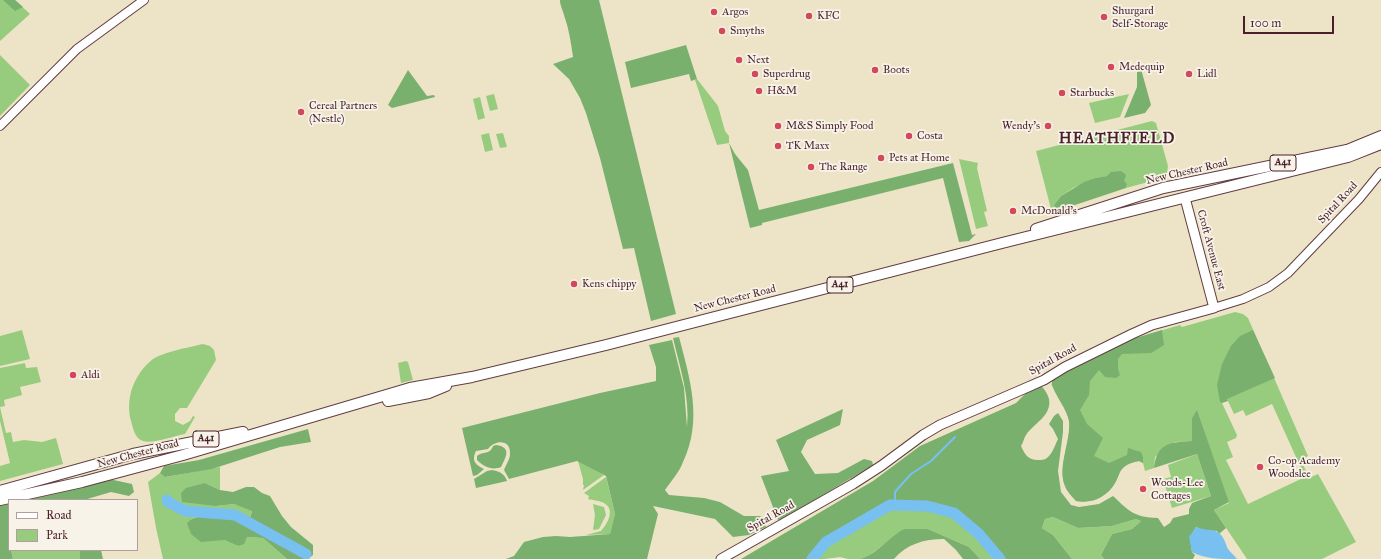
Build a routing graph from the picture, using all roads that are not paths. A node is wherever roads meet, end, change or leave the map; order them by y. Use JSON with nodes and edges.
{"nodes":[{"id":1,"x":144,"y":0,"type":"edge"},
{"id":2,"x":0,"y":126,"type":"edge"},
{"id":3,"x":1381,"y":136,"type":"edge"},
{"id":4,"x":1381,"y":144,"type":"edge"},
{"id":5,"x":1381,"y":172,"type":"edge"},
{"id":6,"x":1280,"y":174,"type":"junction"},
{"id":7,"x":1183,"y":184,"type":"junction"},
{"id":8,"x":1185,"y":198,"type":"junction"},
{"id":9,"x":1102,"y":207,"type":"junction"},
{"id":10,"x":1002,"y":243,"type":"junction"},
{"id":11,"x":1214,"y":308,"type":"junction"},
{"id":12,"x":280,"y":426,"type":"junction"},
{"id":13,"x":0,"y":491,"type":"edge"},
{"id":14,"x":0,"y":500,"type":"edge"},
{"id":15,"x":721,"y":559,"type":"edge"}],
"edges":[{"from":1,"to":2,"type":"street"},
{"from":3,"to":7,"type":"highway","name":"New Chester Road","number":"A41"},
{"from":4,"to":6,"type":"highway","name":"New Chester Road","number":"A41"},
{"from":5,"to":11,"type":"street","name":"Spital Road"},
{"from":6,"to":7,"type":"highway"},
{"from":6,"to":8,"type":"highway","name":"New Chester Road","number":"A41"},
{"from":7,"to":9,"type":"highway","name":"New Chester Road","number":"A41"},
{"from":8,"to":9,"type":"highway"},
{"from":8,"to":10,"type":"highway","name":"New Chester Road","number":"A41"},
{"from":8,"to":11,"type":"main road","name":"Croft Avenue East"},
{"from":9,"to":10,"type":"highway","name":"New Chester Road","number":"A41"},
{"from":10,"to":12,"type":"highway","name":"New Chester Road","number":"A41"},
{"from":11,"to":15,"type":"main road","name":"Spital Road"},
{"from":12,"to":13,"type":"highway","name":"New Chester Road","number":"A41"},
{"from":12,"to":14,"type":"highway","name":"New Chester Road","number":"A41"}]}
